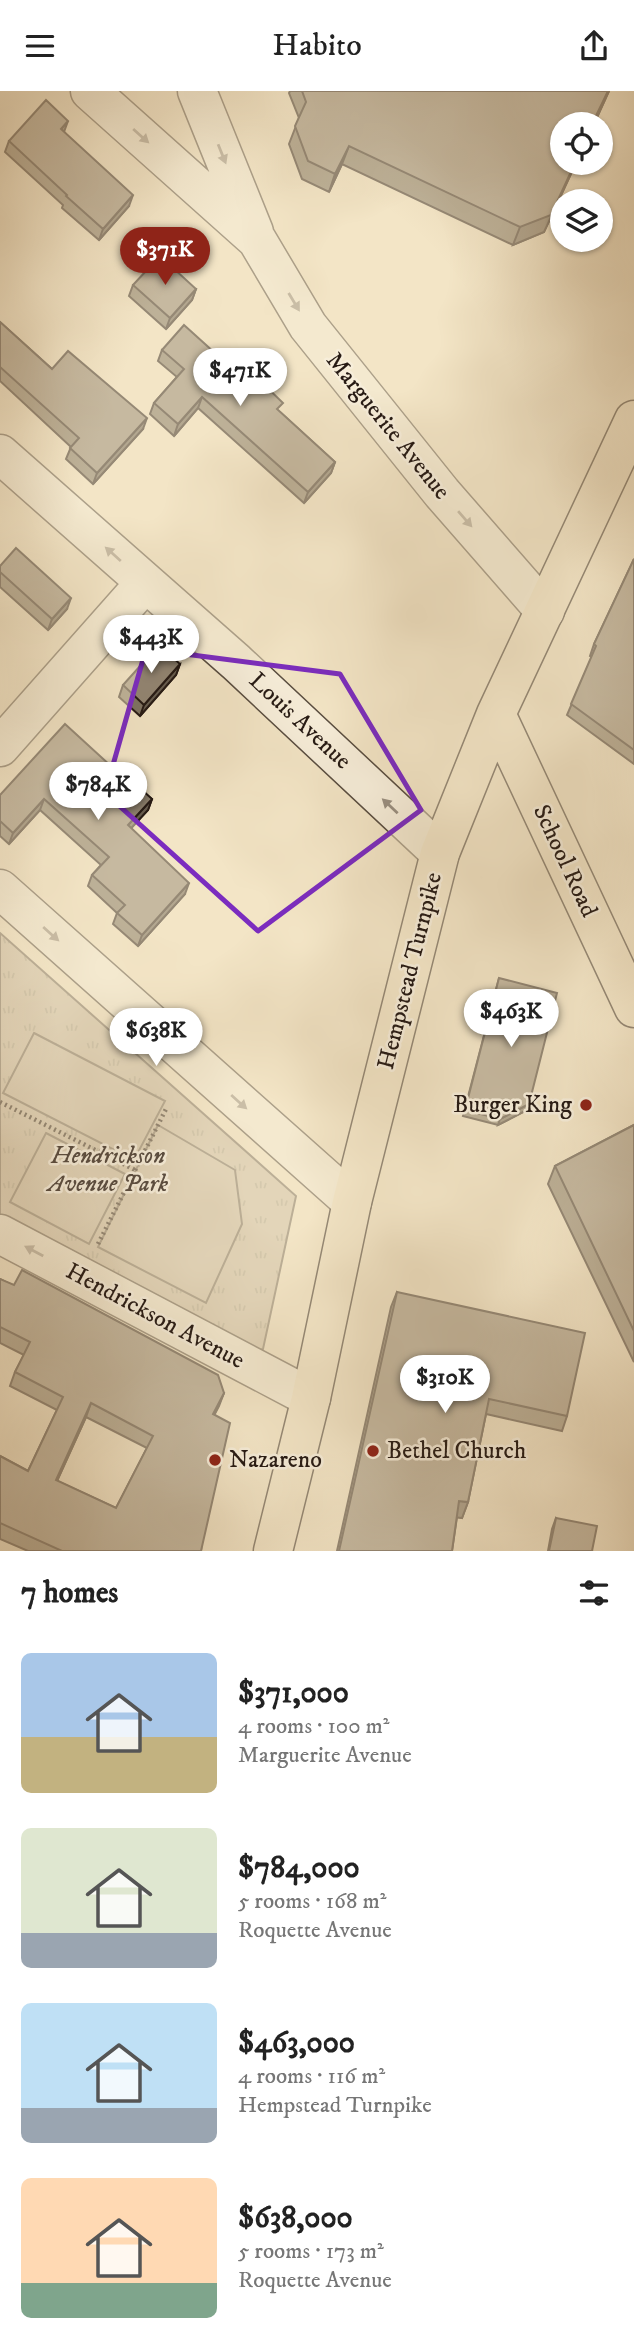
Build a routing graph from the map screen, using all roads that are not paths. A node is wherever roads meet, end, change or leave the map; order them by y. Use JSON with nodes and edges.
{"nodes":[{"id":1,"x":90,"y":91,"type":"edge"},
{"id":2,"x":197,"y":91,"type":"edge"},
{"id":3,"x":257,"y":240,"type":"junction"},
{"id":4,"x":634,"y":420,"type":"edge"},
{"id":5,"x":0,"y":454,"type":"edge"},
{"id":6,"x":145,"y":583,"type":"junction"},
{"id":7,"x":545,"y":611,"type":"junction"},
{"id":8,"x":496,"y":714,"type":"junction"},
{"id":9,"x":0,"y":747,"type":"edge"},
{"id":10,"x":440,"y":853,"type":"junction"},
{"id":11,"x":0,"y":888,"type":"edge"},
{"id":12,"x":631,"y":991,"type":"edge"},
{"id":13,"x":352,"y":1202,"type":"junction"},
{"id":14,"x":0,"y":1234,"type":"edge"},
{"id":15,"x":311,"y":1398,"type":"junction"},
{"id":16,"x":273,"y":1551,"type":"edge"}],
"edges":[{"from":1,"to":3,"type":"street","name":"Marguerite Avenue","one_way":true},
{"from":2,"to":3,"type":"street","one_way":true},
{"from":3,"to":7,"type":"street","name":"Marguerite Avenue","one_way":true},
{"from":4,"to":7,"type":"main road","name":"Hempstead Turnpike"},
{"from":6,"to":5,"type":"street","name":"Louis Avenue","one_way":true},
{"from":6,"to":9,"type":"street"},
{"from":10,"to":6,"type":"street","name":"Louis Avenue","one_way":true},
{"from":7,"to":8,"type":"main road","name":"Hempstead Turnpike"},
{"from":8,"to":10,"type":"main road","name":"Hempstead Turnpike"},
{"from":8,"to":12,"type":"main road","name":"School Road"},
{"from":10,"to":13,"type":"main road","name":"Hempstead Turnpike"},
{"from":11,"to":13,"type":"street","one_way":true},
{"from":13,"to":15,"type":"main road","name":"Hempstead Turnpike"},
{"from":15,"to":14,"type":"street","name":"Hendrickson Avenue","one_way":true},
{"from":15,"to":16,"type":"main road","name":"Hempstead Turnpike"}]}
